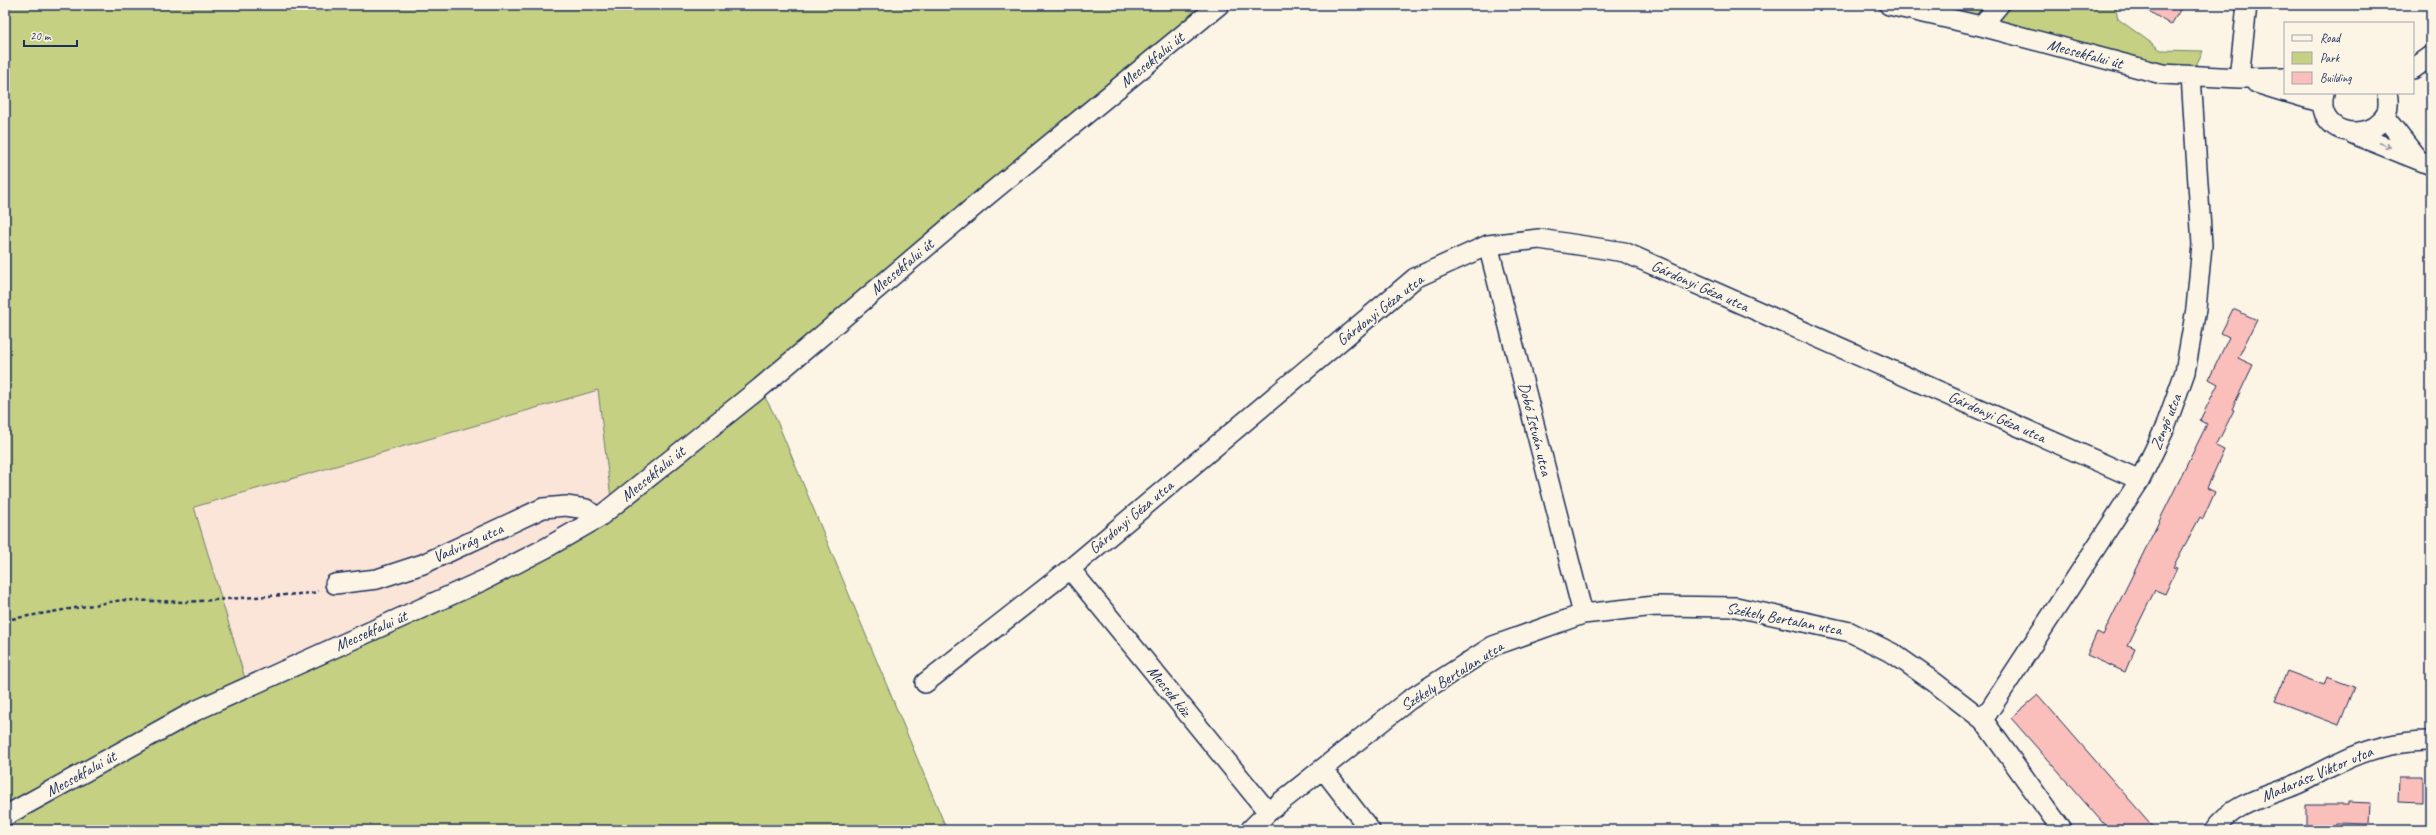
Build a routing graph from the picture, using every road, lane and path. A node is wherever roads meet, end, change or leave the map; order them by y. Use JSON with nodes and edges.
{"nodes":[{"id":1,"x":1219,"y":5,"type":"edge"},
{"id":2,"x":1889,"y":5,"type":"edge"},
{"id":3,"x":1999,"y":5,"type":"edge"},
{"id":4,"x":2247,"y":5,"type":"edge"},
{"id":5,"x":1982,"y":26,"type":"junction"},
{"id":6,"x":2431,"y":49,"type":"edge"},
{"id":7,"x":2414,"y":54,"type":"edge"},
{"id":8,"x":2431,"y":56,"type":"edge"},
{"id":9,"x":2414,"y":68,"type":"edge"},
{"id":10,"x":2191,"y":76,"type":"junction"},
{"id":11,"x":2284,"y":77,"type":"edge"},
{"id":12,"x":2240,"y":78,"type":"junction"},
{"id":13,"x":2284,"y":92,"type":"edge"},
{"id":14,"x":2296,"y":94,"type":"edge"},
{"id":15,"x":2388,"y":94,"type":"edge"},
{"id":16,"x":2323,"y":98,"type":"edge"},
{"id":17,"x":2384,"y":116,"type":"junction"},
{"id":18,"x":2350,"y":133,"type":"junction"},
{"id":19,"x":2425,"y":162,"type":"edge"},
{"id":20,"x":1488,"y":245,"type":"junction"},
{"id":21,"x":2140,"y":480,"type":"junction"},
{"id":22,"x":598,"y":518,"type":"junction"},
{"id":23,"x":1070,"y":569,"type":"junction"},
{"id":24,"x":335,"y":584,"type":"joint"},
{"id":25,"x":1583,"y":614,"type":"junction"},
{"id":26,"x":5,"y":620,"type":"edge"},
{"id":27,"x":925,"y":683,"type":"dead end"},
{"id":28,"x":1983,"y":720,"type":"junction"},
{"id":29,"x":2429,"y":736,"type":"edge"},
{"id":30,"x":1323,"y":769,"type":"junction"},
{"id":31,"x":1268,"y":812,"type":"junction"},
{"id":32,"x":5,"y":816,"type":"edge"},
{"id":33,"x":1250,"y":830,"type":"edge"},
{"id":34,"x":1370,"y":830,"type":"edge"},
{"id":35,"x":2062,"y":830,"type":"edge"},
{"id":36,"x":2214,"y":830,"type":"edge"}],
"edges":[{"from":1,"to":22,"type":"street","name":"Mecsekfalui út"},
{"from":2,"to":5,"type":"street","name":"Mecsekfalui út"},
{"from":3,"to":5,"type":"street"},
{"from":4,"to":12,"type":"street"},
{"from":5,"to":10,"type":"street","name":"Mecsekfalui út"},
{"from":6,"to":7,"type":"street"},
{"from":8,"to":9,"type":"street"},
{"from":10,"to":12,"type":"street","name":"Mecsekfalui út"},
{"from":10,"to":21,"type":"street","name":"Zengő utca"},
{"from":11,"to":12,"type":"street","name":"Mecsekfalui út"},
{"from":12,"to":13,"type":"street"},
{"from":14,"to":16,"type":"street"},
{"from":15,"to":17,"type":"street"},
{"from":16,"to":18,"type":"street"},
{"from":17,"to":18,"type":"street"},
{"from":17,"to":19,"type":"street"},
{"from":18,"to":19,"type":"street","one_way":true},
{"from":20,"to":21,"type":"street","name":"Gárdonyi Géza utca"},
{"from":20,"to":23,"type":"street","name":"Gárdonyi Géza utca"},
{"from":20,"to":25,"type":"street","name":"Dobó István utca"},
{"from":21,"to":28,"type":"street","name":"Zengő utca"},
{"from":22,"to":24,"type":"street","name":"Vadvirág utca"},
{"from":22,"to":32,"type":"street","name":"Mecsekfalui út"},
{"from":23,"to":27,"type":"street","name":"Gárdonyi Géza utca"},
{"from":23,"to":31,"type":"street","name":"Mecsek köz"},
{"from":24,"to":26,"type":"path"},
{"from":25,"to":28,"type":"street","name":"Székely Bertalan utca"},
{"from":25,"to":30,"type":"street","name":"Székely Bertalan utca"},
{"from":28,"to":35,"type":"street","name":"Székely Bertalan utca"},
{"from":29,"to":36,"type":"street","name":"Madarász Viktor utca"},
{"from":30,"to":31,"type":"street","name":"Székely Bertalan utca"},
{"from":30,"to":34,"type":"street"},
{"from":31,"to":33,"type":"street","name":"Székely Bertalan utca"}]}
